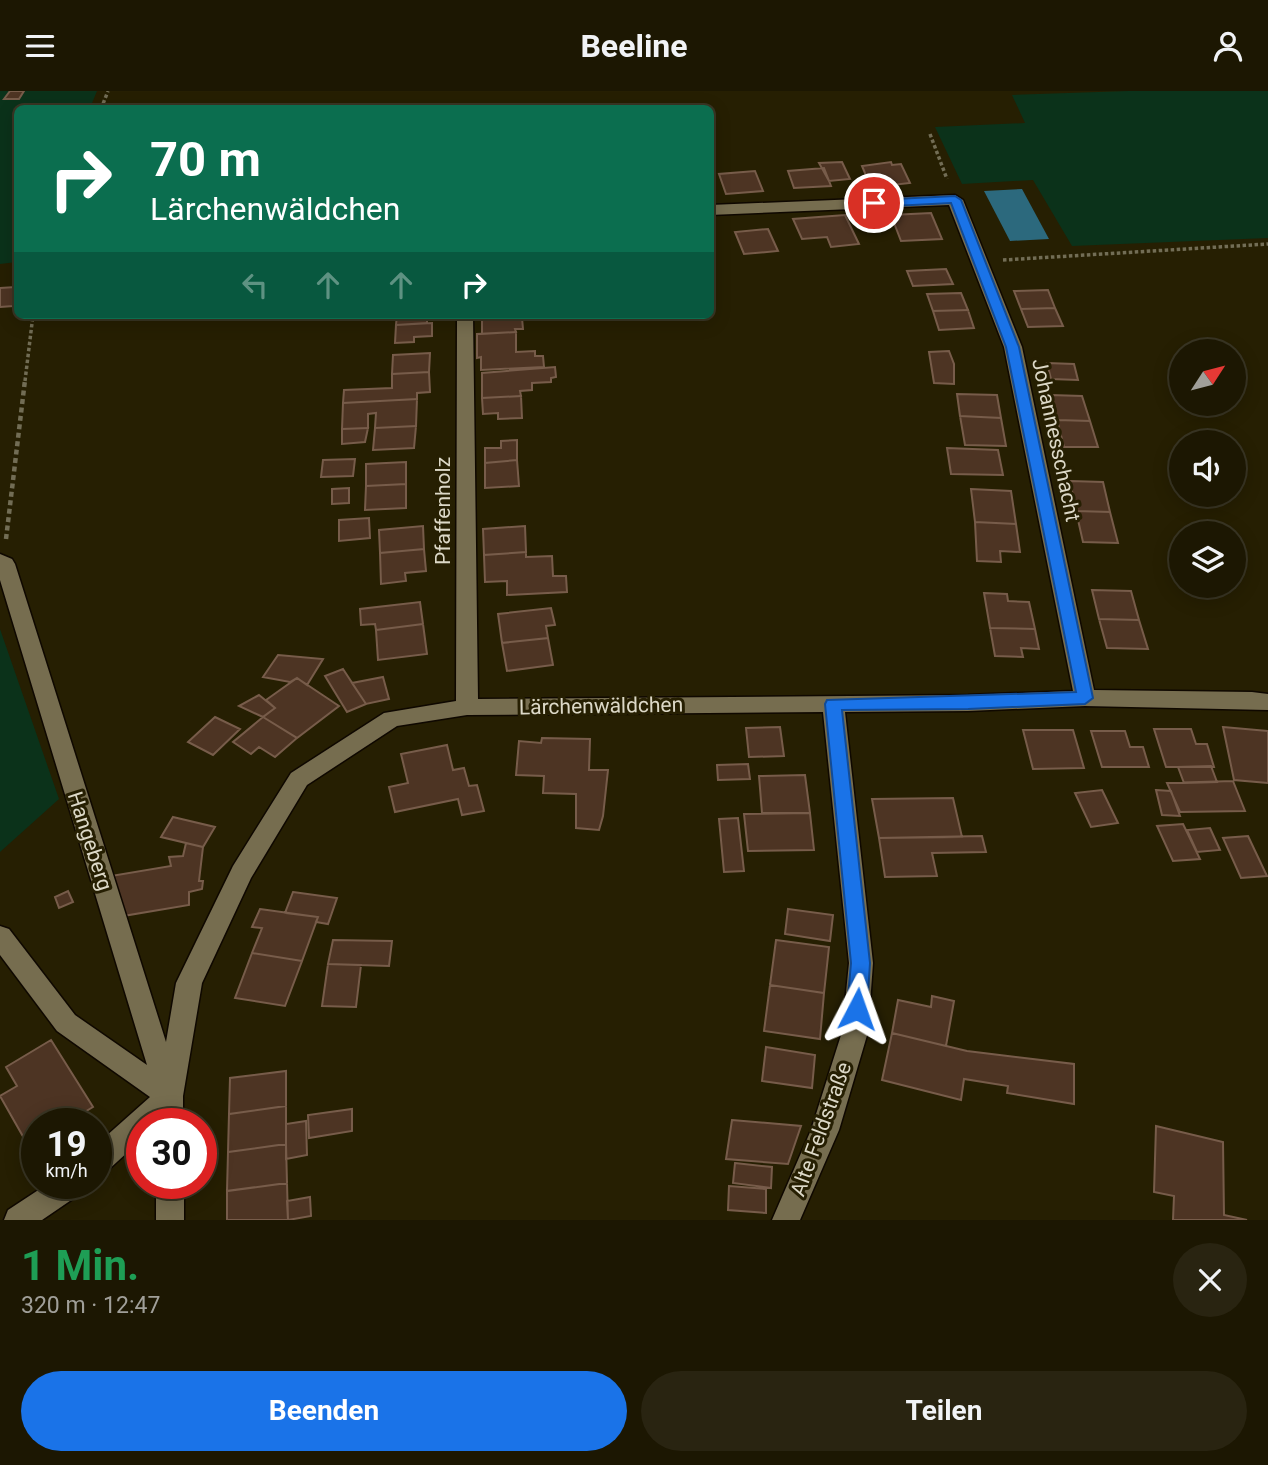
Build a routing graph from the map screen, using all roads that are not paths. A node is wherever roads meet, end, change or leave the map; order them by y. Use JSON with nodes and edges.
{"nodes":[{"id":1,"x":714,"y":210,"type":"edge"},
{"id":2,"x":465,"y":319,"type":"edge"},
{"id":3,"x":3,"y":562,"type":"edge"},
{"id":4,"x":1085,"y":698,"type":"junction"},
{"id":5,"x":1268,"y":702,"type":"edge"},
{"id":6,"x":833,"y":704,"type":"junction"},
{"id":7,"x":467,"y":708,"type":"junction"},
{"id":8,"x":0,"y":936,"type":"edge"},
{"id":9,"x":170,"y":1095,"type":"junction"},
{"id":10,"x":170,"y":1108,"type":"edge"},
{"id":11,"x":112,"y":1148,"type":"edge"},
{"id":12,"x":49,"y":1199,"type":"edge"},
{"id":13,"x":170,"y":1199,"type":"edge"},
{"id":14,"x":18,"y":1220,"type":"edge"},
{"id":15,"x":170,"y":1220,"type":"edge"},
{"id":16,"x":786,"y":1220,"type":"edge"}],
"edges":[{"from":1,"to":4,"type":"street","name":"Johannesschacht"},
{"from":2,"to":7,"type":"street","name":"Pfaffenholz"},
{"from":3,"to":9,"type":"street","name":"Hangeberg"},
{"from":4,"to":5,"type":"street","name":"Lärchenwäldchen"},
{"from":4,"to":6,"type":"street","name":"Lärchenwäldchen"},
{"from":6,"to":7,"type":"street","name":"Lärchenwäldchen"},
{"from":6,"to":16,"type":"street","name":"Alte Feldstraße"},
{"from":7,"to":9,"type":"street","name":"Lärchenwäldchen"},
{"from":8,"to":9,"type":"street"},
{"from":9,"to":10,"type":"street","name":"Hangeberg"},
{"from":9,"to":11,"type":"street"},
{"from":12,"to":14,"type":"street"},
{"from":13,"to":15,"type":"street"}]}
